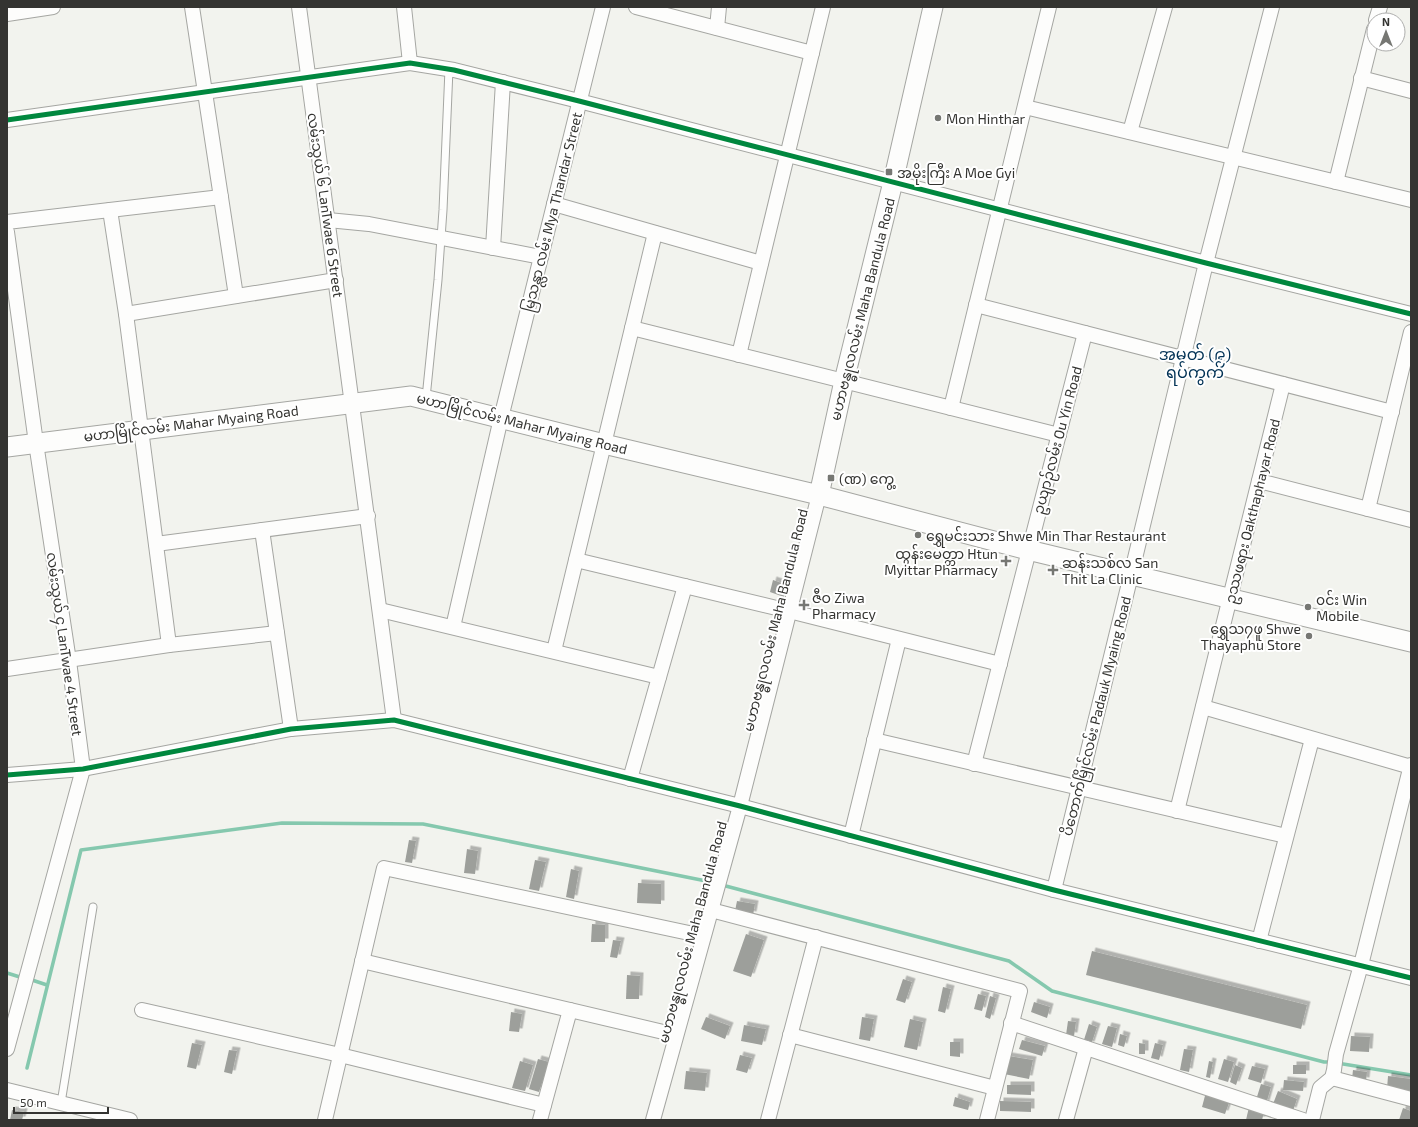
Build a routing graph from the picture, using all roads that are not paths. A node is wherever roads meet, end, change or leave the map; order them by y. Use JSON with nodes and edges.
{"nodes":[{"id":1,"x":53,"y":7,"type":"edge"},
{"id":2,"x":192,"y":7,"type":"edge"},
{"id":3,"x":299,"y":7,"type":"edge"},
{"id":4,"x":404,"y":7,"type":"edge"},
{"id":5,"x":603,"y":7,"type":"edge"},
{"id":6,"x":636,"y":7,"type":"edge"},
{"id":7,"x":720,"y":7,"type":"edge"},
{"id":8,"x":823,"y":7,"type":"edge"},
{"id":9,"x":933,"y":7,"type":"edge"},
{"id":10,"x":1049,"y":7,"type":"edge"},
{"id":11,"x":1164,"y":7,"type":"edge"},
{"id":12,"x":1272,"y":7,"type":"edge"},
{"id":13,"x":7,"y":14,"type":"edge"},
{"id":14,"x":717,"y":28,"type":"junction"},
{"id":15,"x":1368,"y":52,"type":"edge"},
{"id":16,"x":812,"y":53,"type":"junction"},
{"id":17,"x":410,"y":63,"type":"junction"},
{"id":18,"x":449,"y":69,"type":"junction"},
{"id":19,"x":308,"y":78,"type":"junction"},
{"id":20,"x":1361,"y":78,"type":"junction"},
{"id":21,"x":503,"y":82,"type":"junction"},
{"id":22,"x":1411,"y":91,"type":"edge"},
{"id":23,"x":205,"y":92,"type":"junction"},
{"id":24,"x":579,"y":101,"type":"junction"},
{"id":25,"x":1024,"y":107,"type":"junction"},
{"id":26,"x":7,"y":120,"type":"edge"},
{"id":27,"x":1130,"y":132,"type":"junction"},
{"id":28,"x":787,"y":155,"type":"junction"},
{"id":29,"x":1233,"y":157,"type":"junction"},
{"id":30,"x":893,"y":182,"type":"junction"},
{"id":31,"x":1336,"y":182,"type":"junction"},
{"id":32,"x":221,"y":197,"type":"junction"},
{"id":33,"x":1411,"y":200,"type":"edge"},
{"id":34,"x":554,"y":204,"type":"junction"},
{"id":35,"x":1000,"y":209,"type":"junction"},
{"id":36,"x":110,"y":210,"type":"junction"},
{"id":37,"x":328,"y":220,"type":"junction"},
{"id":38,"x":7,"y":222,"type":"edge"},
{"id":39,"x":7,"y":232,"type":"edge"},
{"id":40,"x":655,"y":233,"type":"junction"},
{"id":41,"x":441,"y":238,"type":"junction"},
{"id":42,"x":493,"y":248,"type":"junction"},
{"id":43,"x":541,"y":257,"type":"junction"},
{"id":44,"x":761,"y":263,"type":"junction"},
{"id":45,"x":1206,"y":263,"type":"junction"},
{"id":46,"x":336,"y":280,"type":"junction"},
{"id":47,"x":236,"y":296,"type":"junction"},
{"id":48,"x":976,"y":305,"type":"junction"},
{"id":49,"x":126,"y":314,"type":"junction"},
{"id":50,"x":1411,"y":314,"type":"edge"},
{"id":51,"x":632,"y":328,"type":"junction"},
{"id":52,"x":1411,"y":332,"type":"edge"},
{"id":53,"x":1085,"y":333,"type":"junction"},
{"id":54,"x":739,"y":355,"type":"junction"},
{"id":55,"x":1183,"y":358,"type":"junction"},
{"id":56,"x":844,"y":381,"type":"junction"},
{"id":57,"x":1283,"y":384,"type":"junction"},
{"id":58,"x":426,"y":399,"type":"junction"},
{"id":59,"x":352,"y":403,"type":"junction"},
{"id":60,"x":952,"y":408,"type":"junction"},
{"id":61,"x":1392,"y":412,"type":"junction"},
{"id":62,"x":501,"y":418,"type":"junction"},
{"id":63,"x":141,"y":430,"type":"junction"},
{"id":64,"x":1059,"y":435,"type":"junction"},
{"id":65,"x":36,"y":443,"type":"junction"},
{"id":66,"x":604,"y":444,"type":"junction"},
{"id":67,"x":7,"y":446,"type":"edge"},
{"id":68,"x":1259,"y":481,"type":"junction"},
{"id":69,"x":819,"y":495,"type":"junction"},
{"id":70,"x":1368,"y":509,"type":"junction"},
{"id":71,"x":368,"y":516,"type":"junction"},
{"id":72,"x":1411,"y":520,"type":"edge"},
{"id":73,"x":262,"y":530,"type":"junction"},
{"id":74,"x":156,"y":544,"type":"junction"},
{"id":75,"x":1028,"y":550,"type":"junction"},
{"id":76,"x":576,"y":560,"type":"junction"},
{"id":77,"x":1131,"y":575,"type":"junction"},
{"id":78,"x":684,"y":586,"type":"junction"},
{"id":79,"x":1230,"y":599,"type":"junction"},
{"id":80,"x":380,"y":610,"type":"junction"},
{"id":81,"x":789,"y":611,"type":"junction"},
{"id":82,"x":453,"y":627,"type":"junction"},
{"id":83,"x":277,"y":633,"type":"junction"},
{"id":84,"x":899,"y":639,"type":"junction"},
{"id":85,"x":1411,"y":642,"type":"edge"},
{"id":86,"x":169,"y":646,"type":"junction"},
{"id":87,"x":554,"y":651,"type":"junction"},
{"id":88,"x":68,"y":661,"type":"junction"},
{"id":89,"x":1000,"y":664,"type":"junction"},
{"id":90,"x":7,"y":669,"type":"edge"},
{"id":91,"x":659,"y":677,"type":"junction"},
{"id":92,"x":1203,"y":708,"type":"junction"},
{"id":93,"x":394,"y":720,"type":"junction"},
{"id":94,"x":291,"y":729,"type":"junction"},
{"id":95,"x":1312,"y":739,"type":"junction"},
{"id":96,"x":874,"y":740,"type":"junction"},
{"id":97,"x":974,"y":764,"type":"junction"},
{"id":98,"x":1411,"y":766,"type":"edge"},
{"id":99,"x":83,"y":769,"type":"junction"},
{"id":100,"x":7,"y":775,"type":"edge"},
{"id":101,"x":630,"y":779,"type":"junction"},
{"id":102,"x":1078,"y":788,"type":"junction"},
{"id":103,"x":740,"y":806,"type":"junction"},
{"id":104,"x":1177,"y":811,"type":"junction"},
{"id":105,"x":851,"y":836,"type":"junction"},
{"id":106,"x":1286,"y":836,"type":"junction"},
{"id":107,"x":1054,"y":890,"type":"junction"},
{"id":108,"x":93,"y":907,"type":"dead end"},
{"id":109,"x":711,"y":910,"type":"junction"},
{"id":110,"x":704,"y":936,"type":"junction"},
{"id":111,"x":816,"y":937,"type":"junction"},
{"id":112,"x":1259,"y":940,"type":"junction"},
{"id":113,"x":362,"y":961,"type":"junction"},
{"id":114,"x":1360,"y":965,"type":"junction"},
{"id":115,"x":1411,"y":978,"type":"edge"},
{"id":116,"x":142,"y":1010,"type":"dead end"},
{"id":117,"x":570,"y":1010,"type":"junction"},
{"id":118,"x":1011,"y":1023,"type":"junction"},
{"id":119,"x":676,"y":1035,"type":"junction"},
{"id":120,"x":790,"y":1035,"type":"junction"},
{"id":121,"x":1086,"y":1048,"type":"junction"},
{"id":122,"x":7,"y":1049,"type":"edge"},
{"id":123,"x":340,"y":1055,"type":"junction"},
{"id":124,"x":1333,"y":1074,"type":"junction"},
{"id":125,"x":995,"y":1088,"type":"junction"},
{"id":126,"x":7,"y":1090,"type":"edge"},
{"id":127,"x":1411,"y":1099,"type":"edge"},
{"id":128,"x":61,"y":1103,"type":"junction"},
{"id":129,"x":544,"y":1105,"type":"junction"},
{"id":130,"x":101,"y":1117,"type":"edge"},
{"id":131,"x":130,"y":1120,"type":"edge"},
{"id":132,"x":325,"y":1120,"type":"edge"},
{"id":133,"x":540,"y":1120,"type":"edge"},
{"id":134,"x":653,"y":1120,"type":"edge"},
{"id":135,"x":768,"y":1120,"type":"edge"},
{"id":136,"x":987,"y":1120,"type":"edge"},
{"id":137,"x":1066,"y":1120,"type":"edge"},
{"id":138,"x":1303,"y":1120,"type":"edge"},
{"id":139,"x":1312,"y":1120,"type":"edge"}],
"edges":[{"from":1,"to":13,"type":"street"},
{"from":2,"to":23,"type":"street"},
{"from":3,"to":19,"type":"street","name":"လမ်းသွယ် ၆ LanTwae 6 Street"},
{"from":4,"to":17,"type":"street"},
{"from":5,"to":24,"type":"street","name":"မြသန္လာ လမ်း Mya Thandar Street"},
{"from":6,"to":14,"type":"street"},
{"from":7,"to":14,"type":"street"},
{"from":8,"to":16,"type":"street"},
{"from":9,"to":30,"type":"street","name":"မဟာဗန္ဓုလလမ်း Maha Bandula Road"},
{"from":10,"to":25,"type":"street"},
{"from":11,"to":27,"type":"street"},
{"from":12,"to":29,"type":"street","name":"ပိတောက်မြိုင်လမ်း Padauk Myaing Road"},
{"from":14,"to":16,"type":"street"},
{"from":15,"to":20,"type":"street"},
{"from":16,"to":28,"type":"street"},
{"from":17,"to":18,"type":"street"},
{"from":17,"to":19,"type":"street"},
{"from":18,"to":21,"type":"street"},
{"from":18,"to":41,"type":"lane"},
{"from":19,"to":23,"type":"street"},
{"from":19,"to":37,"type":"street","name":"လမ်းသွယ် ၆ LanTwae 6 Street"},
{"from":20,"to":22,"type":"street"},
{"from":20,"to":31,"type":"street"},
{"from":21,"to":24,"type":"street"},
{"from":21,"to":42,"type":"street"},
{"from":23,"to":26,"type":"street"},
{"from":23,"to":32,"type":"street"},
{"from":24,"to":28,"type":"street"},
{"from":24,"to":34,"type":"street","name":"မြသန္လာ လမ်း Mya Thandar Street"},
{"from":25,"to":27,"type":"street"},
{"from":25,"to":35,"type":"street"},
{"from":27,"to":29,"type":"street"},
{"from":28,"to":30,"type":"street"},
{"from":28,"to":44,"type":"street"},
{"from":29,"to":31,"type":"street"},
{"from":29,"to":45,"type":"street","name":"ပိတောက်မြိုင်လမ်း Padauk Myaing Road"},
{"from":30,"to":35,"type":"street"},
{"from":30,"to":56,"type":"street","name":"မဟာဗန္ဓုလလမ်း Maha Bandula Road"},
{"from":31,"to":33,"type":"street"},
{"from":32,"to":36,"type":"street"},
{"from":32,"to":47,"type":"street"},
{"from":34,"to":40,"type":"street"},
{"from":34,"to":43,"type":"street","name":"မြသန္လာ လမ်း Mya Thandar Street"},
{"from":35,"to":45,"type":"street"},
{"from":35,"to":48,"type":"street"},
{"from":36,"to":38,"type":"street"},
{"from":36,"to":49,"type":"street"},
{"from":37,"to":41,"type":"street"},
{"from":37,"to":46,"type":"street","name":"လမ်းသွယ် ၆ LanTwae 6 Street"},
{"from":39,"to":65,"type":"street","name":"လမ်းသွယ် ၄ LanTwae 4 Street"},
{"from":40,"to":44,"type":"street"},
{"from":40,"to":51,"type":"street"},
{"from":41,"to":42,"type":"street"},
{"from":41,"to":58,"type":"lane"},
{"from":42,"to":43,"type":"street"},
{"from":43,"to":62,"type":"street","name":"မြသန္လာ လမ်း Mya Thandar Street"},
{"from":44,"to":54,"type":"street"},
{"from":45,"to":50,"type":"street"},
{"from":45,"to":55,"type":"street","name":"ပိတောက်မြိုင်လမ်း Padauk Myaing Road"},
{"from":46,"to":47,"type":"street"},
{"from":46,"to":59,"type":"street","name":"လမ်းသွယ် ၆ LanTwae 6 Street"},
{"from":47,"to":49,"type":"street"},
{"from":48,"to":53,"type":"street"},
{"from":48,"to":60,"type":"street"},
{"from":49,"to":63,"type":"street"},
{"from":51,"to":54,"type":"street"},
{"from":51,"to":66,"type":"street"},
{"from":52,"to":61,"type":"street"},
{"from":53,"to":55,"type":"street"},
{"from":53,"to":64,"type":"street","name":"ဥယျာဉ်လမ်း Ou Yin Road"},
{"from":54,"to":56,"type":"street"},
{"from":55,"to":57,"type":"street"},
{"from":55,"to":77,"type":"street","name":"ပိတောက်မြိုင်လမ်း Padauk Myaing Road"},
{"from":56,"to":60,"type":"street"},
{"from":56,"to":69,"type":"street","name":"မဟာဗန္ဓုလလမ်း Maha Bandula Road"},
{"from":57,"to":61,"type":"street"},
{"from":57,"to":68,"type":"street","name":"ဥဿဖရား Oakthaphayar Road"},
{"from":58,"to":59,"type":"street","name":"မဟာမြိုင်လမ်း Mahar Myaing Road"},
{"from":58,"to":62,"type":"street","name":"မဟာမြိုင်လမ်း Mahar Myaing Road"},
{"from":59,"to":63,"type":"street","name":"မဟာမြိုင်လမ်း Mahar Myaing Road"},
{"from":59,"to":71,"type":"street","name":"လမ်းသွယ် ၆ LanTwae 6 Street"},
{"from":60,"to":64,"type":"street"},
{"from":61,"to":70,"type":"street"},
{"from":62,"to":66,"type":"street","name":"မဟာမြိုင်လမ်း Mahar Myaing Road"},
{"from":62,"to":82,"type":"street","name":"မြသန္လာ လမ်း Mya Thandar Street"},
{"from":63,"to":65,"type":"street","name":"မဟာမြိုင်လမ်း Mahar Myaing Road"},
{"from":63,"to":74,"type":"street"},
{"from":64,"to":75,"type":"street","name":"ဥယျာဉ်လမ်း Ou Yin Road"},
{"from":65,"to":67,"type":"street","name":"မဟာမြိုင်လမ်း Mahar Myaing Road"},
{"from":65,"to":88,"type":"street","name":"လမ်းသွယ် ၄ LanTwae 4 Street"},
{"from":66,"to":69,"type":"street","name":"မဟာမြိုင်လမ်း Mahar Myaing Road"},
{"from":66,"to":76,"type":"street"},
{"from":68,"to":70,"type":"street"},
{"from":68,"to":79,"type":"street","name":"ဥဿဖရား Oakthaphayar Road"},
{"from":69,"to":75,"type":"street","name":"မဟာမြိုင်လမ်း Mahar Myaing Road"},
{"from":69,"to":81,"type":"street","name":"မဟာဗန္ဓုလလမ်း Maha Bandula Road"},
{"from":70,"to":72,"type":"street"},
{"from":71,"to":73,"type":"street"},
{"from":71,"to":80,"type":"street","name":"လမ်းသွယ် ၆ LanTwae 6 Street"},
{"from":73,"to":74,"type":"street"},
{"from":73,"to":83,"type":"street"},
{"from":74,"to":86,"type":"street"},
{"from":75,"to":77,"type":"street","name":"မဟာမြိုင်လမ်း Mahar Myaing Road"},
{"from":75,"to":89,"type":"street","name":"ဥယျာဉ်လမ်း Ou Yin Road"},
{"from":76,"to":78,"type":"street"},
{"from":76,"to":87,"type":"street"},
{"from":77,"to":79,"type":"street","name":"မဟာမြိုင်လမ်း Mahar Myaing Road"},
{"from":77,"to":102,"type":"street","name":"ပိတောက်မြိုင်လမ်း Padauk Myaing Road"},
{"from":78,"to":81,"type":"street"},
{"from":78,"to":91,"type":"street"},
{"from":79,"to":85,"type":"street","name":"မဟာမြိုင်လမ်း Mahar Myaing Road"},
{"from":79,"to":92,"type":"street","name":"ဥဿဖရား Oakthaphayar Road"},
{"from":80,"to":82,"type":"street"},
{"from":80,"to":93,"type":"street","name":"လမ်းသွယ် ၆ LanTwae 6 Street"},
{"from":81,"to":84,"type":"street"},
{"from":81,"to":103,"type":"street","name":"မဟာဗန္ဓုလလမ်း Maha Bandula Road"},
{"from":82,"to":87,"type":"street"},
{"from":83,"to":86,"type":"street"},
{"from":83,"to":94,"type":"street"},
{"from":84,"to":89,"type":"street"},
{"from":84,"to":96,"type":"street"},
{"from":86,"to":88,"type":"street"},
{"from":87,"to":91,"type":"street"},
{"from":88,"to":90,"type":"street"},
{"from":88,"to":99,"type":"street","name":"လမ်းသွယ် ၄ LanTwae 4 Street"},
{"from":89,"to":97,"type":"street","name":"ဥယျာဉ်လမ်း Ou Yin Road"},
{"from":91,"to":101,"type":"street"},
{"from":92,"to":95,"type":"street"},
{"from":92,"to":104,"type":"street","name":"ဥဿဖရား Oakthaphayar Road"},
{"from":93,"to":94,"type":"street"},
{"from":93,"to":101,"type":"street"},
{"from":94,"to":99,"type":"street"},
{"from":95,"to":98,"type":"street"},
{"from":95,"to":106,"type":"street"},
{"from":96,"to":97,"type":"street"},
{"from":96,"to":105,"type":"street"},
{"from":97,"to":102,"type":"street"},
{"from":98,"to":114,"type":"street"},
{"from":99,"to":100,"type":"street"},
{"from":99,"to":122,"type":"street","name":"လမ်းသွယ် ၄ LanTwae 4 Street"},
{"from":101,"to":103,"type":"street"},
{"from":102,"to":104,"type":"street"},
{"from":102,"to":107,"type":"street","name":"ပိတောက်မြိုင်လမ်း Padauk Myaing Road"},
{"from":103,"to":105,"type":"street"},
{"from":103,"to":109,"type":"street","name":"မဟာဗန္ဓုလလမ်း Maha Bandula Road"},
{"from":104,"to":106,"type":"street"},
{"from":105,"to":107,"type":"street"},
{"from":106,"to":112,"type":"street"},
{"from":107,"to":112,"type":"street"},
{"from":108,"to":128,"type":"lane"},
{"from":109,"to":110,"type":"street","name":"မဟာဗန္ဓုလလမ်း Maha Bandula Road"},
{"from":109,"to":111,"type":"street"},
{"from":110,"to":113,"type":"street"},
{"from":110,"to":119,"type":"street","name":"မဟာဗန္ဓုလလမ်း Maha Bandula Road"},
{"from":111,"to":118,"type":"street"},
{"from":111,"to":120,"type":"street"},
{"from":112,"to":114,"type":"street"},
{"from":113,"to":117,"type":"street"},
{"from":113,"to":123,"type":"street"},
{"from":114,"to":115,"type":"street"},
{"from":114,"to":124,"type":"street"},
{"from":116,"to":123,"type":"street"},
{"from":117,"to":119,"type":"street"},
{"from":117,"to":129,"type":"street"},
{"from":118,"to":121,"type":"street"},
{"from":118,"to":125,"type":"street"},
{"from":119,"to":134,"type":"street","name":"မဟာဗန္ဓုလလမ်း Maha Bandula Road"},
{"from":120,"to":125,"type":"street"},
{"from":120,"to":135,"type":"street"},
{"from":121,"to":137,"type":"street"},
{"from":121,"to":138,"type":"street"},
{"from":123,"to":129,"type":"street"},
{"from":123,"to":132,"type":"street"},
{"from":124,"to":127,"type":"street"},
{"from":124,"to":139,"type":"street"},
{"from":125,"to":136,"type":"street"},
{"from":126,"to":128,"type":"street"},
{"from":128,"to":130,"type":"street"},
{"from":129,"to":133,"type":"street"},
{"from":130,"to":131,"type":"street"}]}
